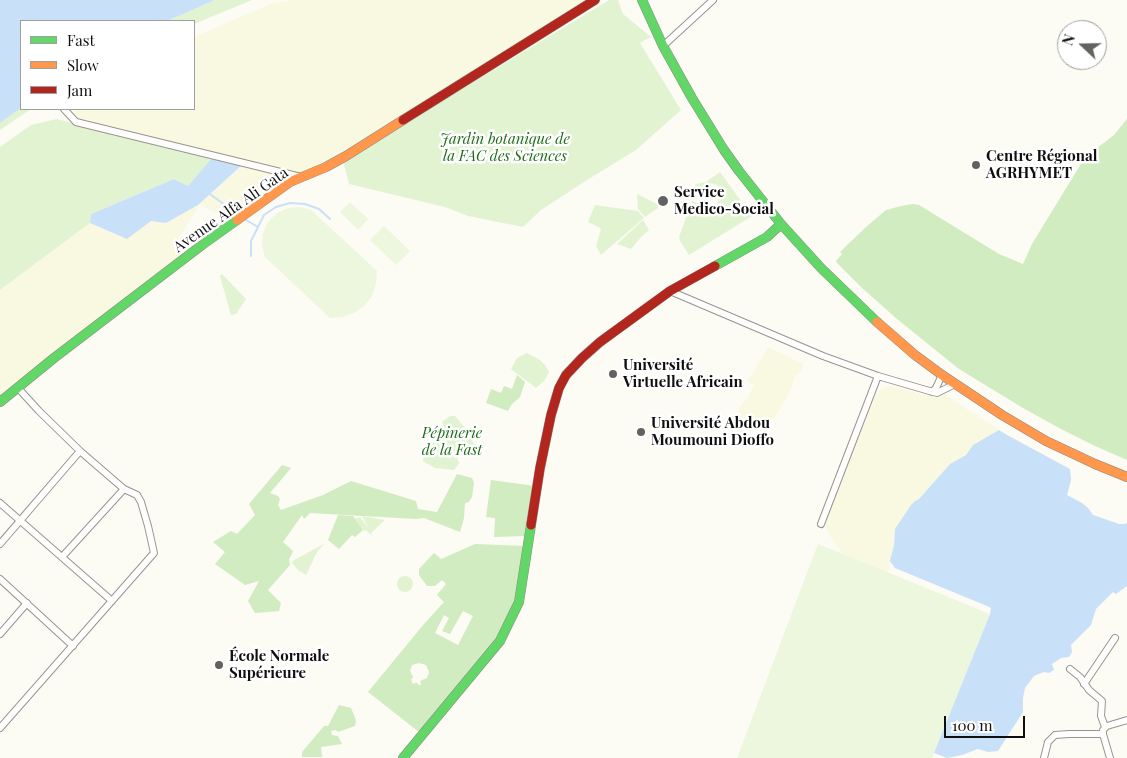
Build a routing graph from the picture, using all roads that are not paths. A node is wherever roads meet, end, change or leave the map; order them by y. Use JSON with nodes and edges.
{"nodes":[{"id":1,"x":595,"y":0,"type":"edge"},
{"id":2,"x":642,"y":0,"type":"edge"},
{"id":3,"x":713,"y":0,"type":"edge"},
{"id":4,"x":663,"y":46,"type":"junction"},
{"id":5,"x":65,"y":110,"type":"edge"},
{"id":6,"x":301,"y":177,"type":"junction"},
{"id":7,"x":781,"y":224,"type":"junction"},
{"id":8,"x":670,"y":291,"type":"junction"},
{"id":9,"x":942,"y":375,"type":"junction"},
{"id":10,"x":878,"y":376,"type":"junction"},
{"id":11,"x":955,"y":384,"type":"junction"},
{"id":12,"x":18,"y":388,"type":"junction"},
{"id":13,"x":932,"y":392,"type":"junction"},
{"id":14,"x":0,"y":402,"type":"edge"},
{"id":15,"x":80,"y":451,"type":"junction"},
{"id":16,"x":1127,"y":477,"type":"edge"},
{"id":17,"x":124,"y":489,"type":"junction"},
{"id":18,"x":0,"y":503,"type":"edge"},
{"id":19,"x":20,"y":520,"type":"junction"},
{"id":20,"x":821,"y":524,"type":"dead end"},
{"id":21,"x":0,"y":544,"type":"edge"},
{"id":22,"x":62,"y":557,"type":"junction"},
{"id":23,"x":0,"y":579,"type":"edge"},
{"id":24,"x":112,"y":601,"type":"junction"},
{"id":25,"x":26,"y":603,"type":"junction"},
{"id":26,"x":0,"y":634,"type":"edge"},
{"id":27,"x":1115,"y":638,"type":"dead end"},
{"id":28,"x":73,"y":646,"type":"junction"},
{"id":29,"x":1070,"y":669,"type":"dead end"},
{"id":30,"x":1084,"y":684,"type":"junction"},
{"id":31,"x":1127,"y":720,"type":"edge"},
{"id":32,"x":0,"y":728,"type":"edge"},
{"id":33,"x":1105,"y":729,"type":"junction"},
{"id":34,"x":403,"y":758,"type":"edge"},
{"id":35,"x":1044,"y":758,"type":"edge"},
{"id":36,"x":1110,"y":758,"type":"edge"}],
"edges":[{"from":1,"to":6,"type":"street","name":"Avenue Alfa Ali Gata"},
{"from":2,"to":4,"type":"street"},
{"from":3,"to":4,"type":"street"},
{"from":4,"to":7,"type":"street"},
{"from":5,"to":6,"type":"street"},
{"from":6,"to":12,"type":"street","name":"Avenue Alfa Ali Gata"},
{"from":7,"to":8,"type":"street"},
{"from":7,"to":9,"type":"street"},
{"from":8,"to":10,"type":"street"},
{"from":8,"to":34,"type":"street"},
{"from":9,"to":11,"type":"street"},
{"from":9,"to":13,"type":"street"},
{"from":10,"to":13,"type":"street"},
{"from":10,"to":20,"type":"street"},
{"from":11,"to":13,"type":"street"},
{"from":11,"to":16,"type":"street"},
{"from":12,"to":14,"type":"street","name":"Avenue Alfa Ali Gata"},
{"from":12,"to":15,"type":"street"},
{"from":15,"to":17,"type":"street"},
{"from":15,"to":19,"type":"street"},
{"from":17,"to":22,"type":"street"},
{"from":17,"to":24,"type":"street"},
{"from":18,"to":19,"type":"street"},
{"from":19,"to":21,"type":"street"},
{"from":19,"to":22,"type":"street"},
{"from":22,"to":24,"type":"street"},
{"from":23,"to":25,"type":"street"},
{"from":24,"to":28,"type":"street"},
{"from":25,"to":26,"type":"street"},
{"from":25,"to":28,"type":"street"},
{"from":27,"to":30,"type":"street"},
{"from":28,"to":32,"type":"street"},
{"from":29,"to":30,"type":"street"},
{"from":30,"to":33,"type":"street"},
{"from":31,"to":33,"type":"street"},
{"from":33,"to":35,"type":"street"},
{"from":33,"to":36,"type":"street"}]}
